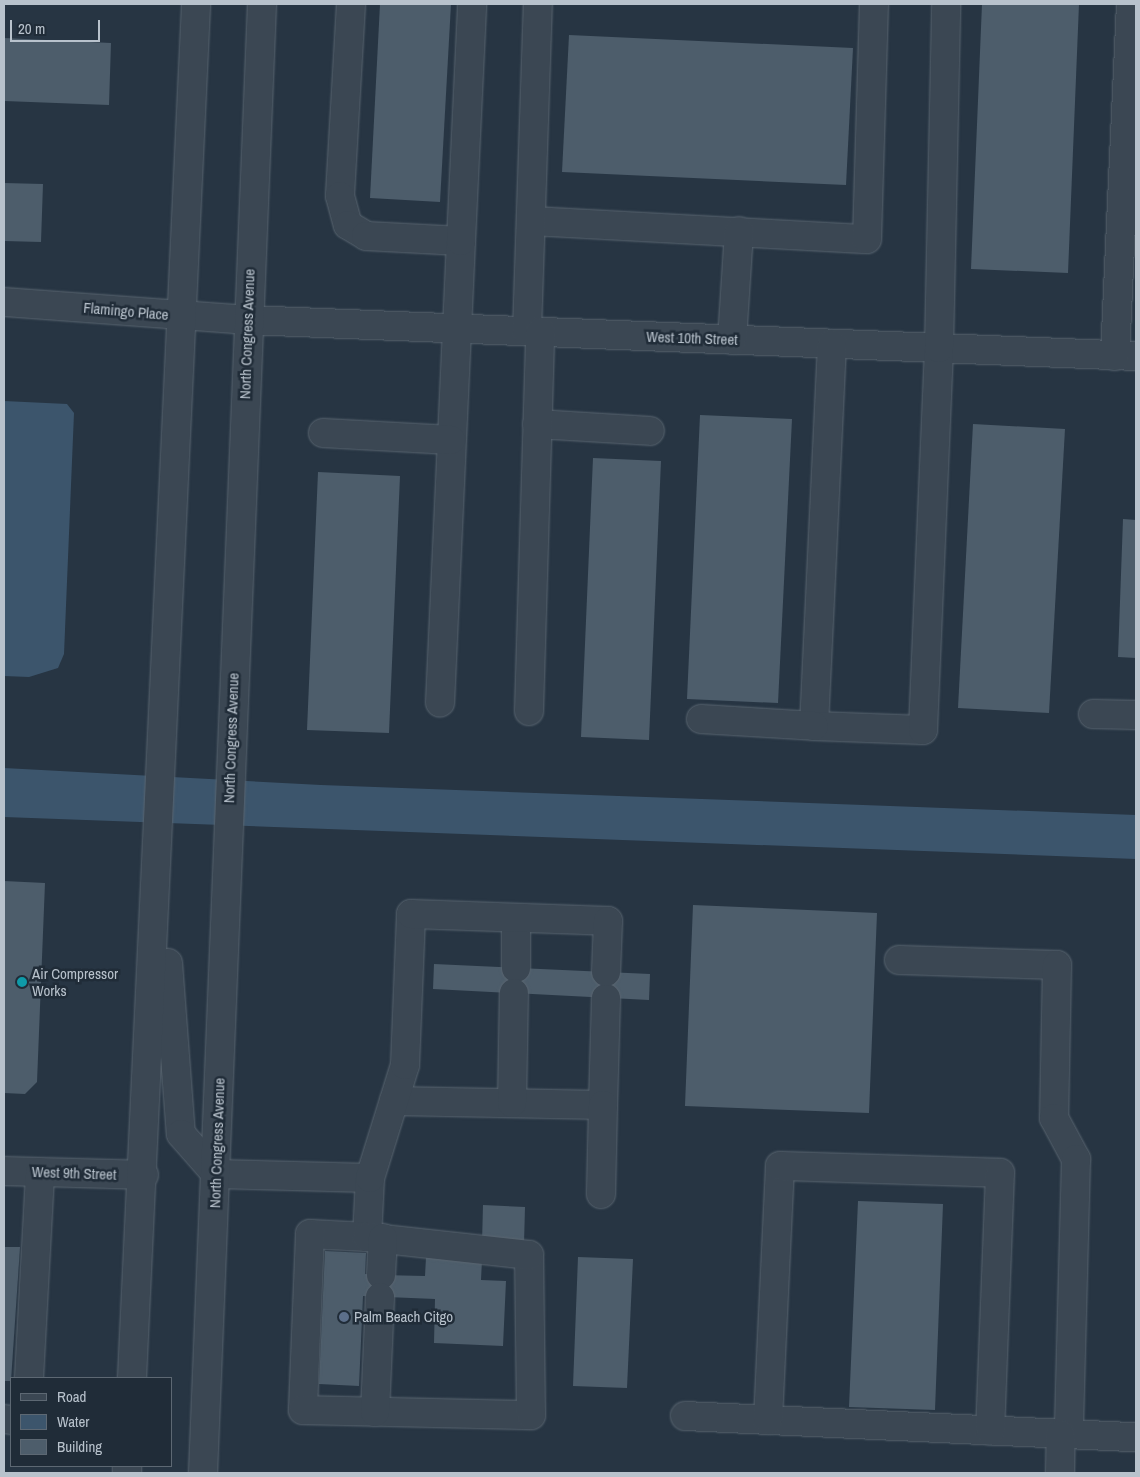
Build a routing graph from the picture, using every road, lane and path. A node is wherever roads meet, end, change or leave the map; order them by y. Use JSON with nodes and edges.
{"nodes":[{"id":1,"x":196,"y":4,"type":"edge"},
{"id":2,"x":262,"y":4,"type":"edge"},
{"id":3,"x":351,"y":4,"type":"edge"},
{"id":4,"x":472,"y":4,"type":"edge"},
{"id":5,"x":538,"y":4,"type":"edge"},
{"id":6,"x":874,"y":4,"type":"edge"},
{"id":7,"x":946,"y":4,"type":"edge"},
{"id":8,"x":1131,"y":4,"type":"edge"},
{"id":9,"x":532,"y":221,"type":"junction"},
{"id":10,"x":739,"y":231,"type":"junction"},
{"id":11,"x":461,"y":241,"type":"junction"},
{"id":12,"x":4,"y":302,"type":"edge"},
{"id":13,"x":182,"y":316,"type":"junction"},
{"id":14,"x":248,"y":320,"type":"junction"},
{"id":15,"x":459,"y":328,"type":"junction"},
{"id":16,"x":533,"y":332,"type":"junction"},
{"id":17,"x":732,"y":340,"type":"junction"},
{"id":18,"x":832,"y":344,"type":"junction"},
{"id":19,"x":939,"y":348,"type":"junction"},
{"id":20,"x":1126,"y":356,"type":"edge"},
{"id":21,"x":537,"y":424,"type":"junction"},
{"id":22,"x":650,"y":431,"type":"dead end"},
{"id":23,"x":323,"y":433,"type":"dead end"},
{"id":24,"x":451,"y":440,"type":"junction"},
{"id":25,"x":440,"y":703,"type":"dead end"},
{"id":26,"x":528,"y":711,"type":"dead end"},
{"id":27,"x":1094,"y":714,"type":"dead end"},
{"id":28,"x":1136,"y":715,"type":"edge"},
{"id":29,"x":701,"y":719,"type":"dead end"},
{"id":30,"x":814,"y":726,"type":"junction"},
{"id":31,"x":159,"y":836,"type":"junction"},
{"id":32,"x":516,"y":918,"type":"junction"},
{"id":33,"x":899,"y":960,"type":"dead end"},
{"id":34,"x":394,"y":1100,"type":"junction"},
{"id":35,"x":512,"y":1104,"type":"junction"},
{"id":36,"x":603,"y":1106,"type":"junction"},
{"id":37,"x":4,"y":1171,"type":"edge"},
{"id":38,"x":40,"y":1172,"type":"junction"},
{"id":39,"x":216,"y":1174,"type":"junction"},
{"id":40,"x":144,"y":1175,"type":"junction"},
{"id":41,"x":370,"y":1178,"type":"junction"},
{"id":42,"x":601,"y":1194,"type":"dead end"},
{"id":43,"x":375,"y":1237,"type":"junction"},
{"id":44,"x":29,"y":1377,"type":"edge"},
{"id":45,"x":132,"y":1377,"type":"edge"},
{"id":46,"x":375,"y":1412,"type":"junction"},
{"id":47,"x":685,"y":1416,"type":"dead end"},
{"id":48,"x":768,"y":1420,"type":"junction"},
{"id":49,"x":990,"y":1431,"type":"junction"},
{"id":50,"x":1065,"y":1434,"type":"junction"},
{"id":51,"x":1136,"y":1437,"type":"edge"},
{"id":52,"x":203,"y":1473,"type":"edge"},
{"id":53,"x":1060,"y":1473,"type":"edge"}],
"edges":[{"from":1,"to":13,"type":"street"},
{"from":2,"to":14,"type":"street","name":"North Congress Avenue"},
{"from":3,"to":11,"type":"street"},
{"from":4,"to":11,"type":"street"},
{"from":5,"to":9,"type":"street"},
{"from":6,"to":10,"type":"street"},
{"from":7,"to":19,"type":"street"},
{"from":8,"to":20,"type":"street"},
{"from":9,"to":10,"type":"street"},
{"from":9,"to":16,"type":"street"},
{"from":10,"to":17,"type":"street"},
{"from":11,"to":15,"type":"street"},
{"from":12,"to":13,"type":"street","name":"Flamingo Place"},
{"from":13,"to":14,"type":"street","name":"Flamingo Place"},
{"from":13,"to":31,"type":"street"},
{"from":14,"to":15,"type":"street","name":"West 10th Street"},
{"from":14,"to":39,"type":"street","name":"North Congress Avenue"},
{"from":15,"to":16,"type":"street","name":"West 10th Street"},
{"from":15,"to":24,"type":"street"},
{"from":16,"to":17,"type":"street","name":"West 10th Street"},
{"from":16,"to":21,"type":"street"},
{"from":17,"to":18,"type":"street","name":"West 10th Street"},
{"from":18,"to":19,"type":"street","name":"West 10th Street"},
{"from":18,"to":30,"type":"street"},
{"from":19,"to":20,"type":"street","name":"West 10th Street"},
{"from":19,"to":30,"type":"street"},
{"from":21,"to":22,"type":"street"},
{"from":21,"to":26,"type":"street"},
{"from":23,"to":24,"type":"street"},
{"from":24,"to":25,"type":"street"},
{"from":27,"to":28,"type":"street"},
{"from":29,"to":30,"type":"street"},
{"from":31,"to":39,"type":"street"},
{"from":31,"to":40,"type":"street"},
{"from":32,"to":34,"type":"street"},
{"from":32,"to":35,"type":"street"},
{"from":32,"to":36,"type":"street"},
{"from":33,"to":50,"type":"street"},
{"from":34,"to":35,"type":"street"},
{"from":34,"to":41,"type":"street"},
{"from":35,"to":36,"type":"street"},
{"from":36,"to":42,"type":"street"},
{"from":37,"to":38,"type":"street","name":"West 9th Street"},
{"from":38,"to":40,"type":"street","name":"West 9th Street"},
{"from":38,"to":44,"type":"street"},
{"from":39,"to":41,"type":"street"},
{"from":39,"to":52,"type":"street","name":"North Congress Avenue"},
{"from":40,"to":45,"type":"street"},
{"from":41,"to":43,"type":"street"},
{"from":43,"to":46,"type":"street"},
{"from":43,"to":46,"type":"street"},
{"from":43,"to":46,"type":"street"},
{"from":47,"to":48,"type":"street"},
{"from":48,"to":49,"type":"street"},
{"from":48,"to":49,"type":"street"},
{"from":49,"to":50,"type":"street"},
{"from":50,"to":51,"type":"street"},
{"from":50,"to":53,"type":"street"}]}
